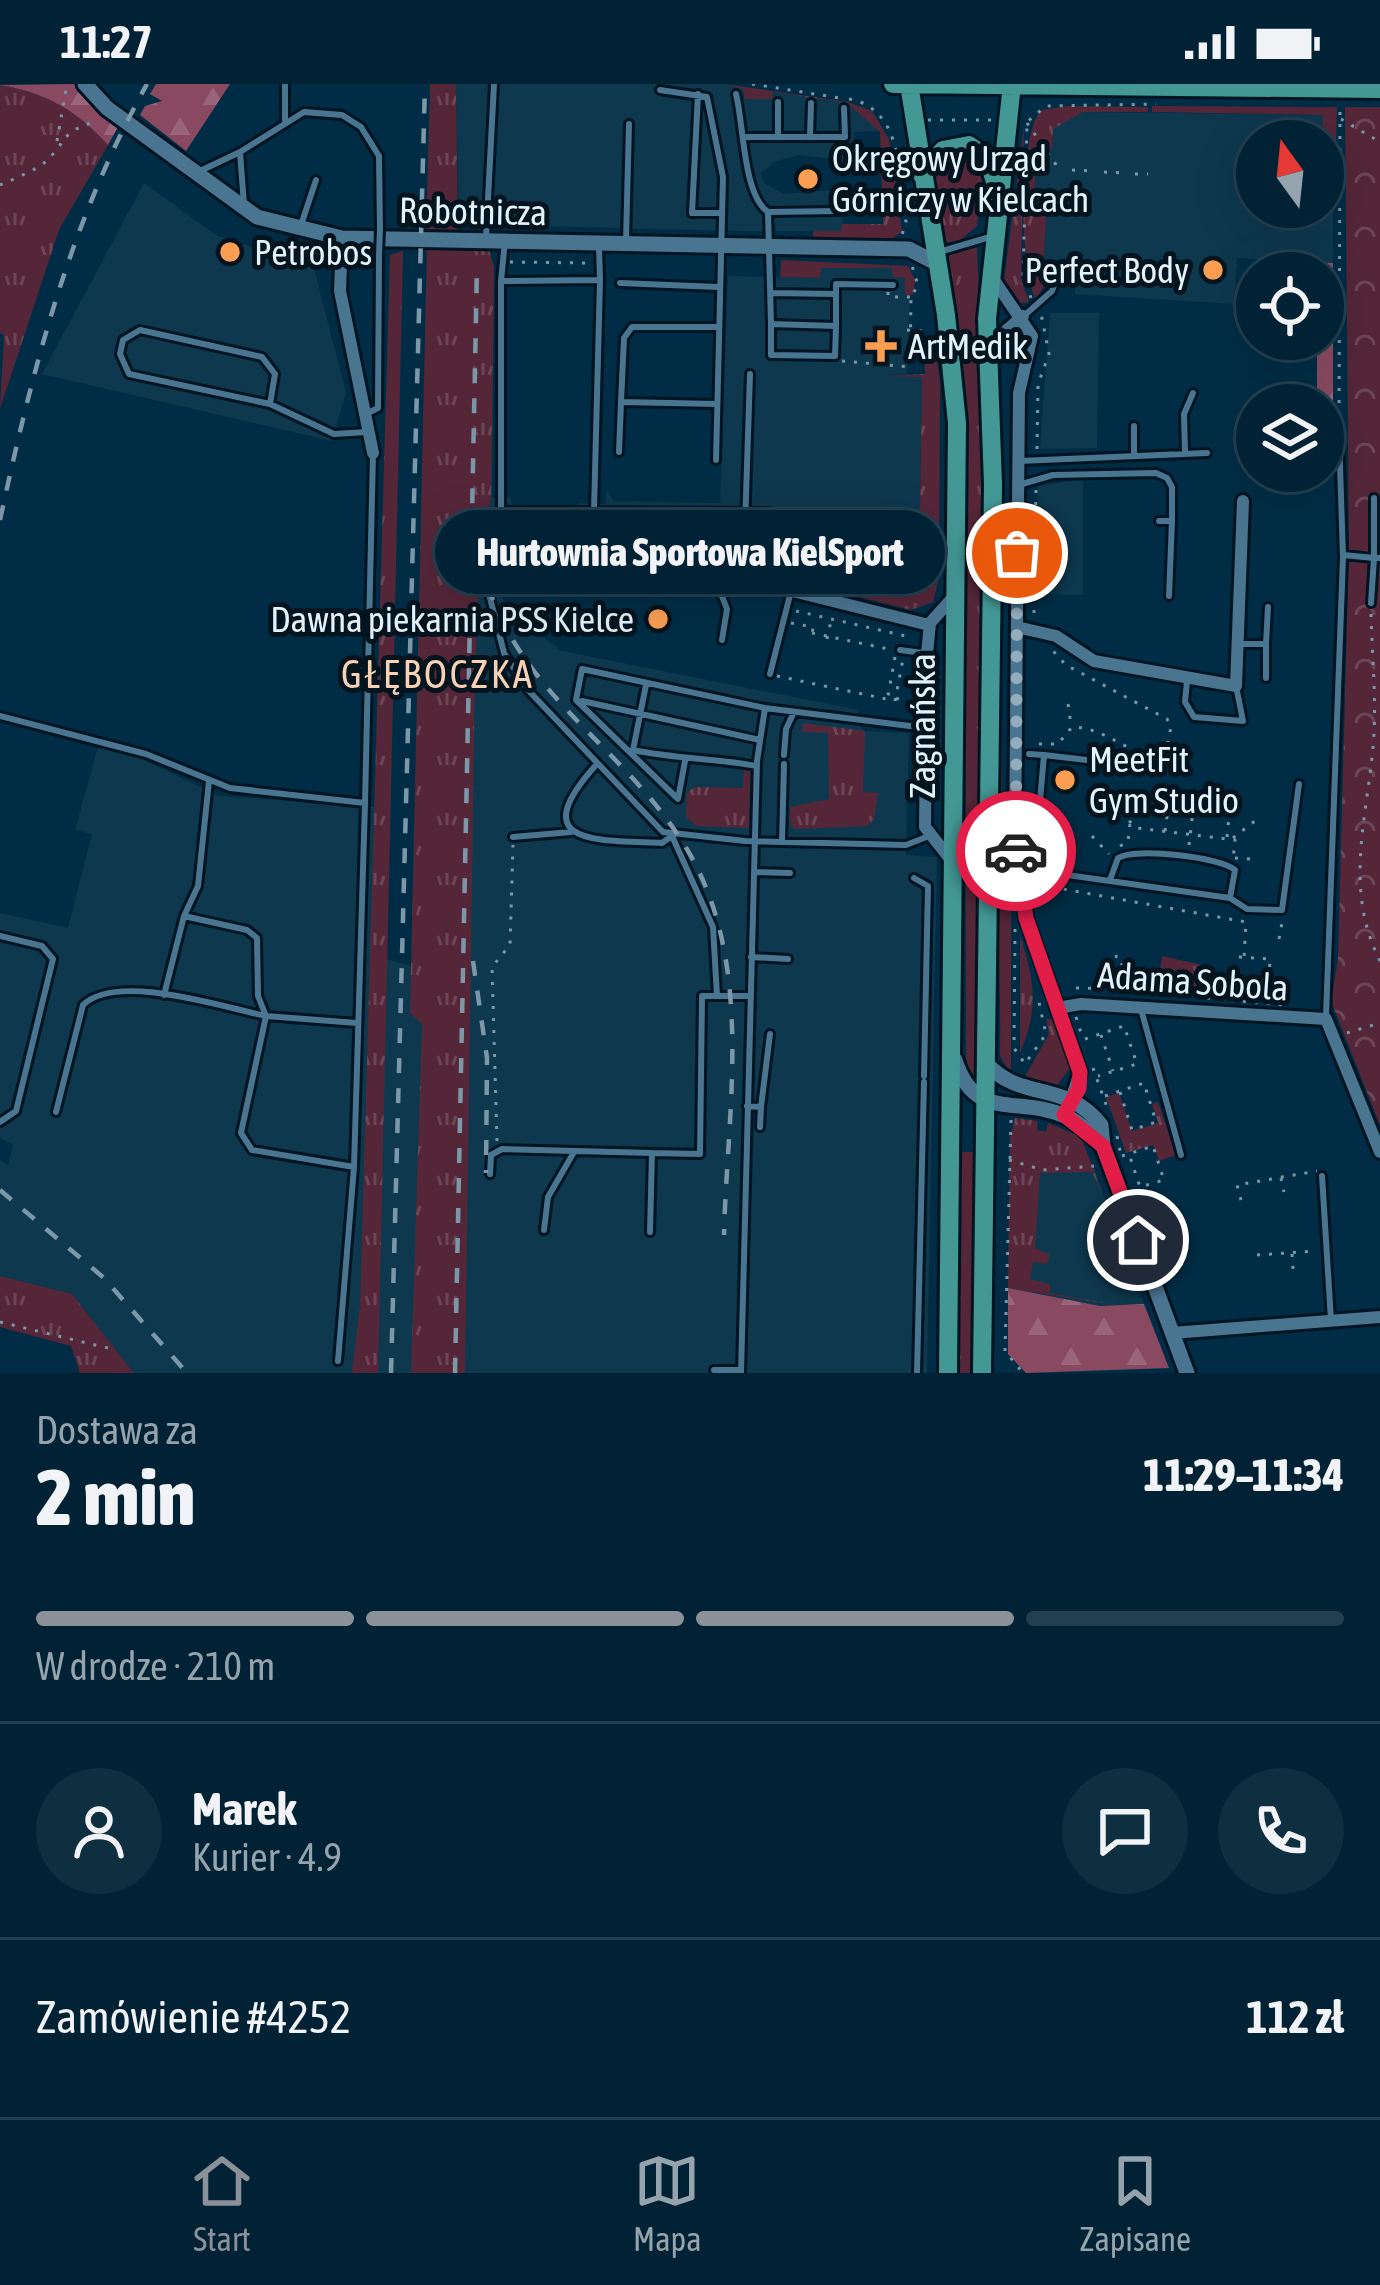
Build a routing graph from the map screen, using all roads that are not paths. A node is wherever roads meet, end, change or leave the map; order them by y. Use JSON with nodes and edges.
{"nodes":[{"id":1,"x":86,"y":84,"type":"edge"},
{"id":2,"x":284,"y":84,"type":"edge"},
{"id":3,"x":494,"y":84,"type":"edge"},
{"id":4,"x":893,"y":84,"type":"edge"},
{"id":5,"x":909,"y":85,"type":"edge"},
{"id":6,"x":1011,"y":86,"type":"edge"},
{"id":7,"x":1380,"y":88,"type":"edge"},
{"id":8,"x":660,"y":90,"type":"dead end"},
{"id":9,"x":698,"y":94,"type":"junction"},
{"id":10,"x":736,"y":94,"type":"dead end"},
{"id":11,"x":778,"y":102,"type":"dead end"},
{"id":12,"x":811,"y":103,"type":"dead end"},
{"id":13,"x":844,"y":108,"type":"dead end"},
{"id":14,"x":285,"y":120,"type":"junction"},
{"id":15,"x":629,"y":124,"type":"dead end"},
{"id":16,"x":746,"y":137,"type":"junction"},
{"id":17,"x":778,"y":137,"type":"junction"},
{"id":18,"x":810,"y":137,"type":"junction"},
{"id":19,"x":240,"y":152,"type":"junction"},
{"id":20,"x":197,"y":172,"type":"junction"},
{"id":21,"x":922,"y":175,"type":"junction"},
{"id":22,"x":316,"y":180,"type":"dead end"},
{"id":23,"x":998,"y":191,"type":"junction"},
{"id":24,"x":244,"y":208,"type":"junction"},
{"id":25,"x":839,"y":211,"type":"dead end"},
{"id":26,"x":768,"y":212,"type":"junction"},
{"id":27,"x":722,"y":213,"type":"junction"},
{"id":28,"x":931,"y":221,"type":"junction"},
{"id":29,"x":300,"y":228,"type":"junction"},
{"id":30,"x":992,"y":237,"type":"junction"},
{"id":31,"x":342,"y":238,"type":"junction"},
{"id":32,"x":486,"y":241,"type":"junction"},
{"id":33,"x":505,"y":241,"type":"junction"},
{"id":34,"x":600,"y":243,"type":"junction"},
{"id":35,"x":626,"y":244,"type":"junction"},
{"id":36,"x":901,"y":245,"type":"junction"},
{"id":37,"x":718,"y":246,"type":"junction"},
{"id":38,"x":771,"y":247,"type":"junction"},
{"id":39,"x":932,"y":261,"type":"junction"},
{"id":40,"x":990,"y":271,"type":"junction"},
{"id":41,"x":1059,"y":272,"type":"dead end"},
{"id":42,"x":599,"y":280,"type":"junction"},
{"id":43,"x":501,"y":281,"type":"junction"},
{"id":44,"x":620,"y":284,"type":"dead end"},
{"id":45,"x":892,"y":285,"type":"dead end"},
{"id":46,"x":718,"y":287,"type":"junction"},
{"id":47,"x":772,"y":292,"type":"junction"},
{"id":48,"x":836,"y":294,"type":"junction"},
{"id":49,"x":1023,"y":316,"type":"junction"},
{"id":50,"x":771,"y":324,"type":"junction"},
{"id":51,"x":836,"y":326,"type":"junction"},
{"id":52,"x":718,"y":327,"type":"junction"},
{"id":53,"x":988,"y":346,"type":"junction"},
{"id":54,"x":750,"y":374,"type":"dead end"},
{"id":55,"x":1193,"y":393,"type":"dead end"},
{"id":56,"x":622,"y":402,"type":"junction"},
{"id":57,"x":270,"y":404,"type":"junction"},
{"id":58,"x":717,"y":404,"type":"junction"},
{"id":59,"x":366,"y":414,"type":"junction"},
{"id":60,"x":1133,"y":426,"type":"dead end"},
{"id":61,"x":369,"y":431,"type":"junction"},
{"id":62,"x":619,"y":452,"type":"dead end"},
{"id":63,"x":1134,"y":452,"type":"junction"},
{"id":64,"x":1185,"y":452,"type":"junction"},
{"id":65,"x":373,"y":453,"type":"joint"},
{"id":66,"x":1207,"y":453,"type":"dead end"},
{"id":67,"x":716,"y":460,"type":"dead end"},
{"id":68,"x":1018,"y":461,"type":"junction"},
{"id":69,"x":1018,"y":485,"type":"junction"},
{"id":70,"x":1341,"y":492,"type":"edge"},
{"id":71,"x":1374,"y":498,"type":"dead end"},
{"id":72,"x":1243,"y":500,"type":"dead end"},
{"id":73,"x":501,"y":511,"type":"junction"},
{"id":74,"x":594,"y":511,"type":"junction"},
{"id":75,"x":749,"y":512,"type":"junction"},
{"id":76,"x":770,"y":512,"type":"dead end"},
{"id":77,"x":1159,"y":520,"type":"dead end"},
{"id":78,"x":1172,"y":521,"type":"junction"},
{"id":79,"x":661,"y":544,"type":"dead end"},
{"id":80,"x":559,"y":550,"type":"dead end"},
{"id":81,"x":1343,"y":555,"type":"junction"},
{"id":82,"x":744,"y":557,"type":"junction"},
{"id":83,"x":1377,"y":558,"type":"edge"},
{"id":84,"x":730,"y":571,"type":"dead end"},
{"id":85,"x":750,"y":576,"type":"junction"},
{"id":86,"x":718,"y":589,"type":"junction"},
{"id":87,"x":791,"y":591,"type":"junction"},
{"id":88,"x":956,"y":593,"type":"junction"},
{"id":89,"x":1169,"y":596,"type":"dead end"},
{"id":90,"x":1371,"y":603,"type":"road end"},
{"id":91,"x":1268,"y":608,"type":"dead end"},
{"id":92,"x":929,"y":626,"type":"junction"},
{"id":93,"x":1017,"y":627,"type":"junction"},
{"id":94,"x":722,"y":640,"type":"dead end"},
{"id":95,"x":1239,"y":644,"type":"junction"},
{"id":96,"x":1266,"y":644,"type":"junction"},
{"id":97,"x":899,"y":650,"type":"dead end"},
{"id":98,"x":927,"y":654,"type":"junction"},
{"id":99,"x":770,"y":674,"type":"road end"},
{"id":100,"x":1267,"y":678,"type":"dead end"},
{"id":101,"x":1187,"y":681,"type":"junction"},
{"id":102,"x":646,"y":683,"type":"junction"},
{"id":103,"x":1236,"y":686,"type":"junction"},
{"id":104,"x":576,"y":700,"type":"junction"},
{"id":105,"x":765,"y":708,"type":"junction"},
{"id":106,"x":794,"y":712,"type":"junction"},
{"id":107,"x":0,"y":716,"type":"edge"},
{"id":108,"x":640,"y":716,"type":"junction"},
{"id":109,"x":926,"y":728,"type":"junction"},
{"id":110,"x":760,"y":740,"type":"junction"},
{"id":111,"x":633,"y":750,"type":"junction"},
{"id":112,"x":1029,"y":754,"type":"dead end"},
{"id":113,"x":1044,"y":755,"type":"junction"},
{"id":114,"x":685,"y":761,"type":"junction"},
{"id":115,"x":596,"y":765,"type":"junction"},
{"id":116,"x":757,"y":766,"type":"junction"},
{"id":117,"x":1109,"y":767,"type":"dead end"},
{"id":118,"x":209,"y":781,"type":"junction"},
{"id":119,"x":1299,"y":784,"type":"dead end"},
{"id":120,"x":365,"y":803,"type":"junction"},
{"id":121,"x":1021,"y":816,"type":"junction"},
{"id":122,"x":571,"y":832,"type":"junction"},
{"id":123,"x":672,"y":836,"type":"junction"},
{"id":124,"x":929,"y":836,"type":"junction"},
{"id":125,"x":513,"y":838,"type":"road end"},
{"id":126,"x":757,"y":841,"type":"junction"},
{"id":127,"x":782,"y":842,"type":"junction"},
{"id":128,"x":954,"y":868,"type":"junction"},
{"id":129,"x":1017,"y":868,"type":"junction"},
{"id":130,"x":755,"y":872,"type":"junction"},
{"id":131,"x":790,"y":873,"type":"dead end"},
{"id":132,"x":914,"y":878,"type":"dead end"},
{"id":133,"x":1110,"y":880,"type":"junction"},
{"id":134,"x":1230,"y":898,"type":"junction"},
{"id":135,"x":184,"y":916,"type":"junction"},
{"id":136,"x":0,"y":936,"type":"edge"},
{"id":137,"x":752,"y":957,"type":"junction"},
{"id":138,"x":788,"y":959,"type":"dead end"},
{"id":139,"x":164,"y":995,"type":"junction"},
{"id":140,"x":717,"y":996,"type":"junction"},
{"id":141,"x":750,"y":997,"type":"junction"},
{"id":142,"x":1064,"y":1006,"type":"junction"},
{"id":143,"x":1141,"y":1009,"type":"junction"},
{"id":144,"x":266,"y":1016,"type":"junction"},
{"id":145,"x":1326,"y":1019,"type":"junction"},
{"id":146,"x":357,"y":1023,"type":"junction"},
{"id":147,"x":770,"y":1034,"type":"dead end"},
{"id":148,"x":952,"y":1051,"type":"junction"},
{"id":149,"x":986,"y":1063,"type":"junction"},
{"id":150,"x":1074,"y":1098,"type":"junction"},
{"id":151,"x":986,"y":1102,"type":"junction"},
{"id":152,"x":747,"y":1106,"type":"junction"},
{"id":153,"x":761,"y":1107,"type":"junction"},
{"id":154,"x":56,"y":1112,"type":"dead end"},
{"id":155,"x":1064,"y":1115,"type":"junction"},
{"id":156,"x":0,"y":1121,"type":"edge"},
{"id":157,"x":760,"y":1127,"type":"dead end"},
{"id":158,"x":1103,"y":1144,"type":"junction"},
{"id":159,"x":574,"y":1150,"type":"junction"},
{"id":160,"x":1380,"y":1152,"type":"edge"},
{"id":161,"x":652,"y":1153,"type":"junction"},
{"id":162,"x":1181,"y":1155,"type":"dead end"},
{"id":163,"x":354,"y":1167,"type":"junction"},
{"id":164,"x":490,"y":1174,"type":"dead end"},
{"id":165,"x":1322,"y":1176,"type":"road end"},
{"id":166,"x":544,"y":1230,"type":"dead end"},
{"id":167,"x":650,"y":1232,"type":"dead end"},
{"id":168,"x":1380,"y":1317,"type":"edge"},
{"id":169,"x":1331,"y":1320,"type":"junction"},
{"id":170,"x":1172,"y":1333,"type":"junction"},
{"id":171,"x":338,"y":1361,"type":"dead end"},
{"id":172,"x":714,"y":1370,"type":"dead end"},
{"id":173,"x":741,"y":1372,"type":"edge"},
{"id":174,"x":917,"y":1373,"type":"edge"},
{"id":175,"x":948,"y":1373,"type":"edge"},
{"id":176,"x":982,"y":1373,"type":"edge"},
{"id":177,"x":1187,"y":1373,"type":"edge"}],
"edges":[{"from":1,"to":20,"type":"street","name":"Robotnicza"},
{"from":2,"to":14,"type":"lane"},
{"from":3,"to":32,"type":"lane"},
{"from":4,"to":5,"type":"main road"},
{"from":5,"to":6,"type":"main road"},
{"from":5,"to":21,"type":"main road","name":"Zagnańska"},
{"from":6,"to":7,"type":"main road"},
{"from":6,"to":23,"type":"main road","name":"Zagnańska"},
{"from":8,"to":9,"type":"lane"},
{"from":9,"to":27,"type":"lane"},
{"from":9,"to":27,"type":"lane"},
{"from":10,"to":16,"type":"lane"},
{"from":11,"to":17,"type":"lane"},
{"from":12,"to":18,"type":"lane"},
{"from":13,"to":18,"type":"lane"},
{"from":14,"to":19,"type":"lane"},
{"from":14,"to":59,"type":"lane","bridge":true},
{"from":15,"to":35,"type":"lane"},
{"from":16,"to":17,"type":"lane"},
{"from":16,"to":26,"type":"lane"},
{"from":17,"to":18,"type":"lane"},
{"from":19,"to":20,"type":"lane"},
{"from":19,"to":24,"type":"lane"},
{"from":20,"to":24,"type":"street","name":"Robotnicza"},
{"from":21,"to":23,"type":"main road"},
{"from":21,"to":28,"type":"main road","name":"Zagnańska"},
{"from":22,"to":29,"type":"lane"},
{"from":23,"to":30,"type":"main road","name":"Zagnańska"},
{"from":24,"to":29,"type":"street","name":"Robotnicza"},
{"from":25,"to":26,"type":"lane"},
{"from":26,"to":38,"type":"lane"},
{"from":27,"to":37,"type":"lane"},
{"from":28,"to":36,"type":"street"},
{"from":28,"to":39,"type":"main road","name":"Zagnańska"},
{"from":29,"to":31,"type":"street","name":"Robotnicza"},
{"from":30,"to":39,"type":"lane"},
{"from":30,"to":40,"type":"main road","name":"Zagnańska"},
{"from":31,"to":32,"type":"street","name":"Robotnicza"},
{"from":31,"to":59,"type":"street"},
{"from":32,"to":33,"type":"street","name":"Robotnicza"},
{"from":33,"to":34,"type":"street","name":"Robotnicza"},
{"from":33,"to":43,"type":"lane"},
{"from":34,"to":35,"type":"street","name":"Robotnicza"},
{"from":34,"to":42,"type":"lane"},
{"from":35,"to":37,"type":"street","name":"Robotnicza"},
{"from":36,"to":38,"type":"street","name":"Robotnicza"},
{"from":36,"to":39,"type":"street","name":"Robotnicza"},
{"from":37,"to":38,"type":"street","name":"Robotnicza"},
{"from":37,"to":46,"type":"lane"},
{"from":38,"to":47,"type":"lane"},
{"from":39,"to":88,"type":"main road","name":"Zagnańska"},
{"from":40,"to":49,"type":"street"},
{"from":40,"to":53,"type":"main road","name":"Zagnańska"},
{"from":41,"to":49,"type":"lane"},
{"from":42,"to":43,"type":"lane"},
{"from":42,"to":74,"type":"lane"},
{"from":43,"to":73,"type":"lane"},
{"from":44,"to":46,"type":"lane"},
{"from":45,"to":48,"type":"lane"},
{"from":46,"to":52,"type":"lane"},
{"from":47,"to":48,"type":"lane"},
{"from":47,"to":50,"type":"lane"},
{"from":48,"to":51,"type":"lane"},
{"from":49,"to":53,"type":"street"},
{"from":49,"to":68,"type":"street"},
{"from":50,"to":51,"type":"lane"},
{"from":50,"to":51,"type":"lane"},
{"from":52,"to":56,"type":"lane"},
{"from":52,"to":58,"type":"lane"},
{"from":53,"to":149,"type":"main road","name":"Zagnańska"},
{"from":54,"to":75,"type":"lane"},
{"from":55,"to":64,"type":"lane"},
{"from":56,"to":58,"type":"lane"},
{"from":56,"to":62,"type":"lane"},
{"from":57,"to":57,"type":"lane"},
{"from":57,"to":61,"type":"lane"},
{"from":58,"to":67,"type":"lane"},
{"from":59,"to":61,"type":"street"},
{"from":60,"to":63,"type":"lane"},
{"from":61,"to":65,"type":"street"},
{"from":63,"to":64,"type":"lane"},
{"from":63,"to":68,"type":"lane"},
{"from":64,"to":66,"type":"lane"},
{"from":65,"to":120,"type":"lane"},
{"from":68,"to":69,"type":"street"},
{"from":69,"to":78,"type":"lane"},
{"from":69,"to":93,"type":"street"},
{"from":70,"to":81,"type":"lane"},
{"from":71,"to":83,"type":"lane"},
{"from":72,"to":95,"type":"street"},
{"from":73,"to":74,"type":"lane"},
{"from":73,"to":115,"type":"lane"},
{"from":74,"to":75,"type":"lane"},
{"from":75,"to":76,"type":"lane"},
{"from":75,"to":82,"type":"lane"},
{"from":77,"to":78,"type":"lane"},
{"from":78,"to":89,"type":"lane"},
{"from":79,"to":82,"type":"lane"},
{"from":80,"to":86,"type":"lane"},
{"from":81,"to":83,"type":"lane"},
{"from":81,"to":145,"type":"lane"},
{"from":82,"to":85,"type":"lane"},
{"from":83,"to":90,"type":"lane"},
{"from":84,"to":85,"type":"lane"},
{"from":85,"to":86,"type":"lane"},
{"from":85,"to":87,"type":"street"},
{"from":86,"to":94,"type":"lane"},
{"from":87,"to":92,"type":"street"},
{"from":87,"to":99,"type":"lane"},
{"from":88,"to":92,"type":"street"},
{"from":88,"to":128,"type":"main road","name":"Zagnańska"},
{"from":91,"to":96,"type":"lane"},
{"from":92,"to":98,"type":"street"},
{"from":93,"to":101,"type":"street"},
{"from":93,"to":121,"type":"street"},
{"from":95,"to":96,"type":"lane"},
{"from":95,"to":103,"type":"street"},
{"from":96,"to":100,"type":"lane"},
{"from":97,"to":98,"type":"lane"},
{"from":98,"to":109,"type":"street"},
{"from":101,"to":103,"type":"street"},
{"from":101,"to":103,"type":"lane"},
{"from":102,"to":104,"type":"lane"},
{"from":102,"to":105,"type":"lane"},
{"from":102,"to":108,"type":"lane"},
{"from":104,"to":108,"type":"lane"},
{"from":104,"to":111,"type":"lane"},
{"from":105,"to":106,"type":"lane"},
{"from":105,"to":110,"type":"lane"},
{"from":106,"to":109,"type":"lane"},
{"from":106,"to":127,"type":"lane"},
{"from":107,"to":118,"type":"lane"},
{"from":108,"to":110,"type":"lane"},
{"from":108,"to":111,"type":"lane"},
{"from":109,"to":124,"type":"street"},
{"from":110,"to":116,"type":"lane"},
{"from":111,"to":114,"type":"lane"},
{"from":111,"to":114,"type":"lane"},
{"from":112,"to":113,"type":"lane"},
{"from":113,"to":117,"type":"lane"},
{"from":113,"to":121,"type":"lane"},
{"from":114,"to":116,"type":"lane"},
{"from":115,"to":122,"type":"lane"},
{"from":115,"to":123,"type":"lane"},
{"from":116,"to":126,"type":"lane"},
{"from":118,"to":120,"type":"lane"},
{"from":118,"to":135,"type":"lane"},
{"from":119,"to":134,"type":"lane"},
{"from":120,"to":146,"type":"lane"},
{"from":121,"to":129,"type":"street"},
{"from":122,"to":123,"type":"lane"},
{"from":122,"to":125,"type":"lane"},
{"from":123,"to":126,"type":"lane"},
{"from":123,"to":140,"type":"lane"},
{"from":124,"to":127,"type":"lane"},
{"from":124,"to":128,"type":"street"},
{"from":126,"to":127,"type":"lane"},
{"from":126,"to":130,"type":"lane"},
{"from":128,"to":148,"type":"main road","name":"Zagnańska"},
{"from":129,"to":133,"type":"lane"},
{"from":129,"to":142,"type":"street"},
{"from":130,"to":131,"type":"lane"},
{"from":130,"to":137,"type":"lane"},
{"from":132,"to":174,"type":"lane"},
{"from":133,"to":134,"type":"lane"},
{"from":133,"to":134,"type":"lane"},
{"from":135,"to":139,"type":"lane"},
{"from":135,"to":144,"type":"lane"},
{"from":136,"to":156,"type":"lane"},
{"from":137,"to":138,"type":"lane"},
{"from":137,"to":141,"type":"lane"},
{"from":139,"to":144,"type":"lane"},
{"from":139,"to":154,"type":"lane"},
{"from":140,"to":141,"type":"lane"},
{"from":140,"to":161,"type":"lane"},
{"from":141,"to":152,"type":"lane"},
{"from":142,"to":143,"type":"street","name":"Adama Sobola"},
{"from":142,"to":150,"type":"street"},
{"from":143,"to":145,"type":"street","name":"Adama Sobola"},
{"from":143,"to":162,"type":"lane"},
{"from":144,"to":146,"type":"lane"},
{"from":144,"to":163,"type":"lane"},
{"from":145,"to":160,"type":"street"},
{"from":146,"to":163,"type":"lane"},
{"from":147,"to":153,"type":"lane"},
{"from":148,"to":151,"type":"street"},
{"from":148,"to":175,"type":"main road","name":"Zagnańska"},
{"from":149,"to":150,"type":"street"},
{"from":149,"to":151,"type":"main road","name":"Zagnańska"},
{"from":150,"to":155,"type":"street"},
{"from":150,"to":158,"type":"street"},
{"from":151,"to":155,"type":"street"},
{"from":151,"to":176,"type":"main road","name":"Zagnańska"},
{"from":152,"to":153,"type":"lane"},
{"from":152,"to":173,"type":"lane"},
{"from":153,"to":157,"type":"lane"},
{"from":155,"to":158,"type":"street"},
{"from":158,"to":170,"type":"street"},
{"from":159,"to":161,"type":"lane"},
{"from":159,"to":164,"type":"lane"},
{"from":159,"to":166,"type":"lane"},
{"from":161,"to":167,"type":"lane"},
{"from":163,"to":171,"type":"lane"},
{"from":165,"to":169,"type":"lane"},
{"from":168,"to":169,"type":"street"},
{"from":169,"to":170,"type":"street"},
{"from":170,"to":177,"type":"street"},
{"from":172,"to":173,"type":"lane"}]}
